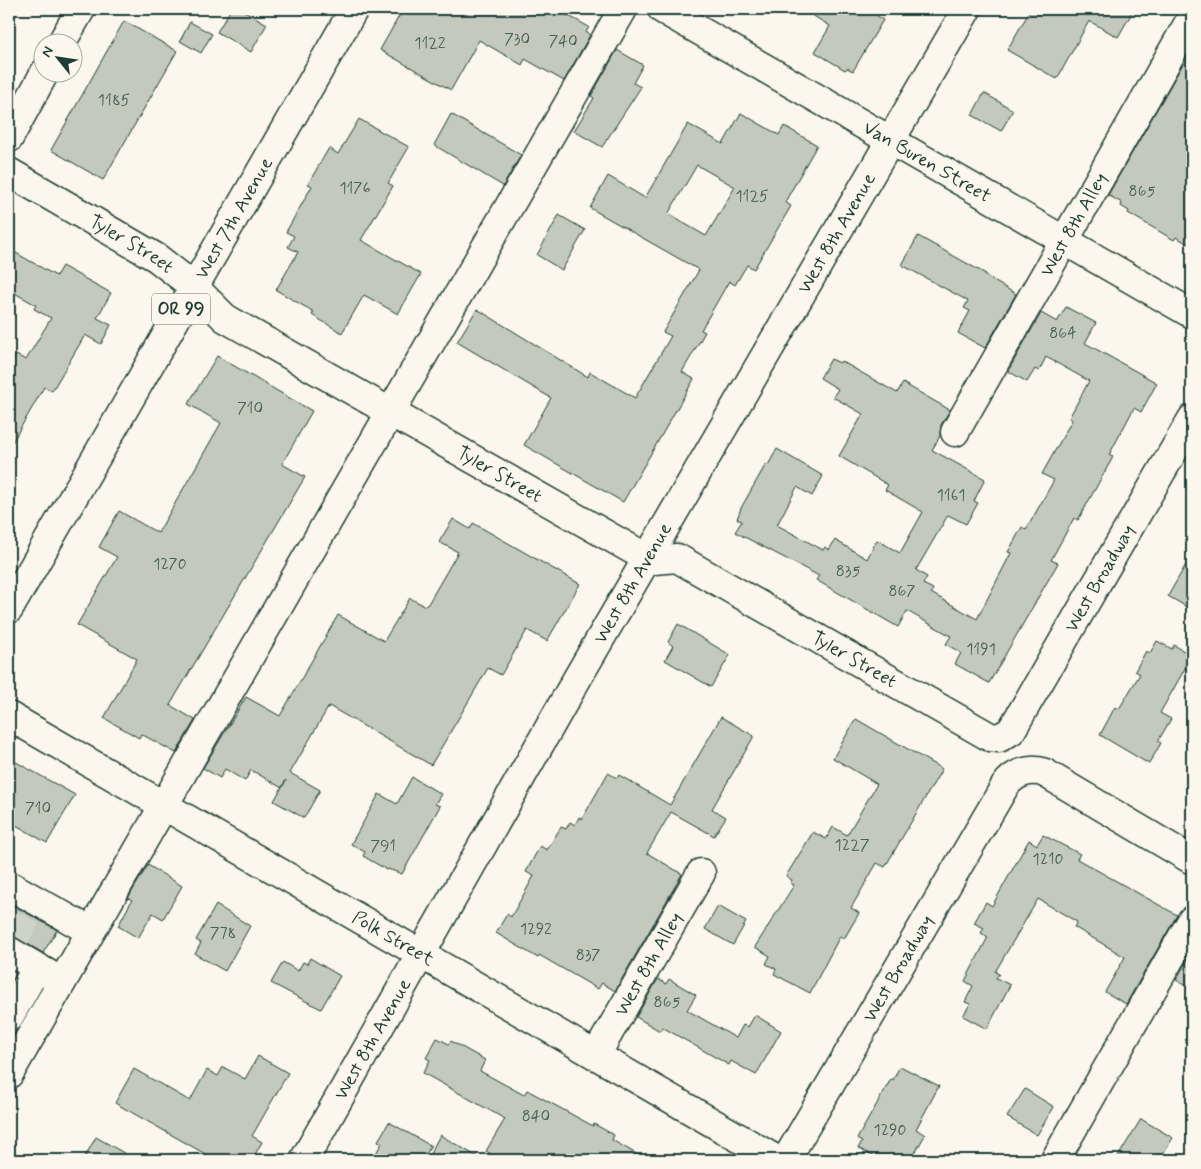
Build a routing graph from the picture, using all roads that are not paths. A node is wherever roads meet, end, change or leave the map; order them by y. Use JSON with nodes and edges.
{"nodes":[{"id":1,"x":81,"y":9,"type":"edge"},
{"id":2,"x":354,"y":9,"type":"edge"},
{"id":3,"x":623,"y":9,"type":"edge"},
{"id":4,"x":662,"y":9,"type":"edge"},
{"id":5,"x":967,"y":9,"type":"edge"},
{"id":6,"x":1192,"y":17,"type":"edge"},
{"id":7,"x":68,"y":32,"type":"edge"},
{"id":8,"x":40,"y":82,"type":"edge"},
{"id":9,"x":9,"y":138,"type":"edge"},
{"id":10,"x":890,"y":138,"type":"junction"},
{"id":11,"x":9,"y":172,"type":"edge"},
{"id":12,"x":1065,"y":240,"type":"junction"},
{"id":13,"x":194,"y":287,"type":"junction"},
{"id":14,"x":1192,"y":314,"type":"edge"},
{"id":15,"x":392,"y":414,"type":"junction"},
{"id":16,"x":1192,"y":419,"type":"edge"},
{"id":17,"x":956,"y":432,"type":"dead end"},
{"id":18,"x":647,"y":558,"type":"junction"},
{"id":19,"x":9,"y":609,"type":"edge"},
{"id":20,"x":9,"y":716,"type":"edge"},
{"id":21,"x":1005,"y":736,"type":"joint"},
{"id":22,"x":163,"y":806,"type":"junction"},
{"id":23,"x":1192,"y":860,"type":"edge"},
{"id":24,"x":702,"y":873,"type":"dead end"},
{"id":25,"x":10,"y":888,"type":"edge"},
{"id":26,"x":1192,"y":920,"type":"edge"},
{"id":27,"x":90,"y":931,"type":"junction"},
{"id":28,"x":10,"y":947,"type":"edge"},
{"id":29,"x":422,"y":955,"type":"junction"},
{"id":30,"x":37,"y":967,"type":"junction"},
{"id":31,"x":62,"y":982,"type":"junction"},
{"id":32,"x":9,"y":1017,"type":"edge"},
{"id":33,"x":596,"y":1055,"type":"junction"},
{"id":34,"x":9,"y":1074,"type":"edge"},
{"id":35,"x":304,"y":1160,"type":"edge"},
{"id":36,"x":778,"y":1160,"type":"edge"},
{"id":37,"x":786,"y":1160,"type":"edge"},
{"id":38,"x":1056,"y":1160,"type":"edge"}],
"edges":[{"from":1,"to":7,"type":"street"},
{"from":2,"to":13,"type":"street","name":"West 7th Avenue","number":"OR 99"},
{"from":3,"to":15,"type":"street"},
{"from":4,"to":10,"type":"street","name":"Van Buren Street"},
{"from":5,"to":10,"type":"street","name":"West 8th Avenue"},
{"from":6,"to":12,"type":"street","name":"West 8th Alley"},
{"from":8,"to":9,"type":"street"},
{"from":10,"to":12,"type":"street","name":"Van Buren Street"},
{"from":10,"to":18,"type":"street","name":"West 8th Avenue"},
{"from":11,"to":13,"type":"street","name":"Tyler Street"},
{"from":12,"to":14,"type":"street","name":"Van Buren Street"},
{"from":12,"to":17,"type":"street","name":"West 8th Alley"},
{"from":13,"to":15,"type":"street","name":"Tyler Street"},
{"from":13,"to":19,"type":"street","name":"West 7th Avenue","number":"OR 99"},
{"from":15,"to":18,"type":"street","name":"Tyler Street"},
{"from":15,"to":22,"type":"street"},
{"from":16,"to":21,"type":"street","name":"West Broadway"},
{"from":18,"to":21,"type":"street","name":"Tyler Street"},
{"from":18,"to":29,"type":"street","name":"West 8th Avenue"},
{"from":20,"to":22,"type":"street","name":"Polk Street"},
{"from":22,"to":27,"type":"street"},
{"from":22,"to":29,"type":"street","name":"Polk Street"},
{"from":23,"to":37,"type":"street","name":"West Broadway"},
{"from":24,"to":33,"type":"street","name":"West 8th Alley"},
{"from":25,"to":27,"type":"street"},
{"from":26,"to":38,"type":"street"},
{"from":27,"to":31,"type":"street"},
{"from":28,"to":30,"type":"street"},
{"from":29,"to":33,"type":"street","name":"Polk Street"},
{"from":29,"to":35,"type":"street","name":"West 8th Avenue"},
{"from":30,"to":31,"type":"street"},
{"from":30,"to":32,"type":"street"},
{"from":31,"to":34,"type":"street"},
{"from":33,"to":36,"type":"street","name":"Polk Street"}]}
